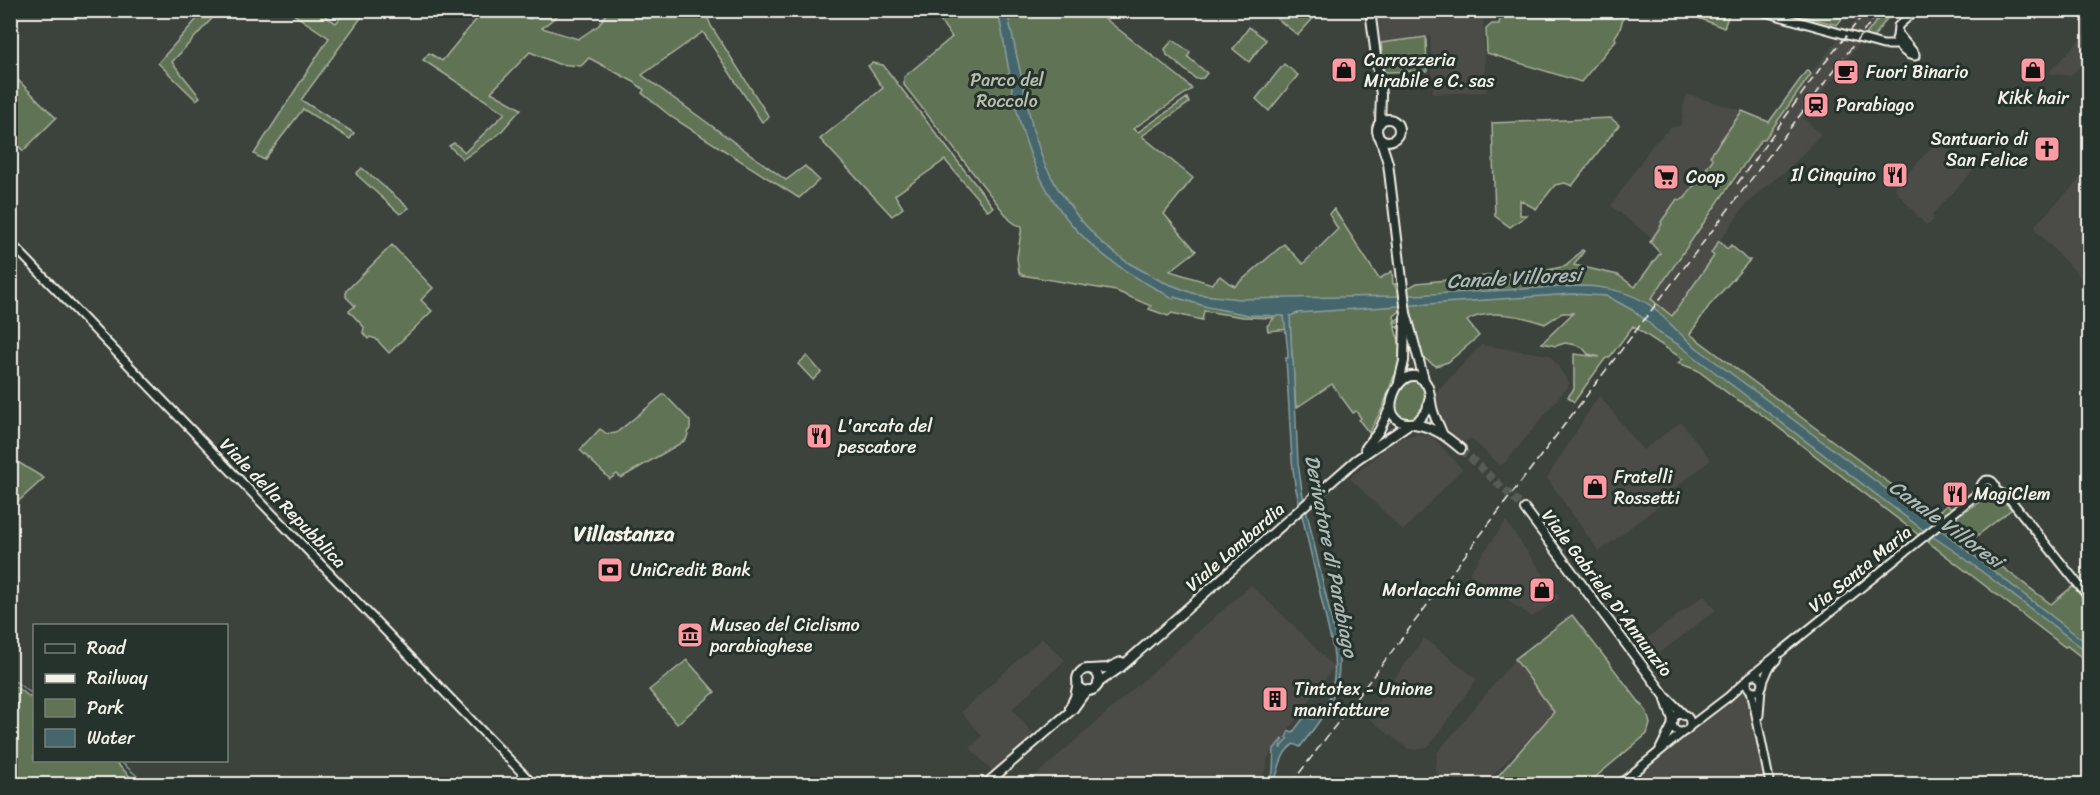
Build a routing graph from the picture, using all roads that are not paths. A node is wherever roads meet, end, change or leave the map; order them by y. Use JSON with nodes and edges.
{"nodes":[{"id":1,"x":1370,"y":10,"type":"edge"},
{"id":2,"x":1761,"y":10,"type":"edge"},
{"id":3,"x":1916,"y":10,"type":"edge"},
{"id":4,"x":1382,"y":108,"type":"junction"},
{"id":5,"x":1389,"y":120,"type":"junction"},
{"id":6,"x":1380,"y":123,"type":"junction"},
{"id":7,"x":1380,"y":138,"type":"junction"},
{"id":8,"x":1392,"y":141,"type":"junction"},
{"id":9,"x":1388,"y":163,"type":"junction"},
{"id":10,"x":10,"y":242,"type":"edge"},
{"id":11,"x":1405,"y":310,"type":"junction"},
{"id":12,"x":1399,"y":382,"type":"junction"},
{"id":13,"x":1425,"y":383,"type":"junction"},
{"id":14,"x":1430,"y":396,"type":"junction"},
{"id":15,"x":1391,"y":404,"type":"junction"},
{"id":16,"x":1410,"y":423,"type":"junction"},
{"id":17,"x":1442,"y":433,"type":"junction"},
{"id":18,"x":1461,"y":449,"type":"tunnel mouth"},
{"id":19,"x":1356,"y":460,"type":"junction"},
{"id":20,"x":1995,"y":489,"type":"junction"},
{"id":21,"x":1982,"y":490,"type":"junction"},
{"id":22,"x":1525,"y":509,"type":"tunnel mouth"},
{"id":23,"x":2090,"y":599,"type":"edge"},
{"id":24,"x":1785,"y":650,"type":"junction"},
{"id":25,"x":1133,"y":655,"type":"junction"},
{"id":26,"x":1090,"y":669,"type":"junction"},
{"id":27,"x":1750,"y":677,"type":"junction"},
{"id":28,"x":1078,"y":682,"type":"junction"},
{"id":29,"x":1098,"y":683,"type":"junction"},
{"id":30,"x":1762,"y":685,"type":"junction"},
{"id":31,"x":1750,"y":689,"type":"junction"},
{"id":32,"x":1089,"y":690,"type":"junction"},
{"id":33,"x":1665,"y":696,"type":"junction"},
{"id":34,"x":1728,"y":697,"type":"junction"},
{"id":35,"x":1706,"y":714,"type":"junction"},
{"id":36,"x":1686,"y":716,"type":"junction"},
{"id":37,"x":1062,"y":717,"type":"junction"},
{"id":38,"x":1758,"y":721,"type":"junction"},
{"id":39,"x":1673,"y":723,"type":"junction"},
{"id":40,"x":1690,"y":726,"type":"junction"},
{"id":41,"x":1683,"y":732,"type":"junction"},
{"id":42,"x":1657,"y":754,"type":"junction"},
{"id":43,"x":533,"y":784,"type":"edge"},
{"id":44,"x":984,"y":784,"type":"edge"},
{"id":45,"x":1620,"y":784,"type":"edge"},
{"id":46,"x":1770,"y":784,"type":"edge"}],
"edges":[{"from":1,"to":4,"type":"main road","name":"Viale Lombardia"},
{"from":2,"to":3,"type":"street"},
{"from":4,"to":5,"type":"main road","name":"Viale Lombardia"},
{"from":4,"to":6,"type":"main road","name":"Viale Lombardia"},
{"from":5,"to":6,"type":"main road"},
{"from":5,"to":8,"type":"main road","name":"Viale Lombardia"},
{"from":6,"to":7,"type":"main road","name":"Viale Lombardia"},
{"from":7,"to":8,"type":"main road"},
{"from":7,"to":9,"type":"main road","name":"Viale Lombardia"},
{"from":8,"to":9,"type":"main road","name":"Viale Lombardia"},
{"from":9,"to":11,"type":"main road","name":"Viale Lombardia"},
{"from":10,"to":43,"type":"street","name":"Viale della Repubblica"},
{"from":11,"to":12,"type":"main road","name":"Viale Lombardia"},
{"from":11,"to":13,"type":"main road","name":"Viale Lombardia"},
{"from":12,"to":13,"type":"main road"},
{"from":12,"to":15,"type":"main road","name":"Viale Lombardia"},
{"from":13,"to":14,"type":"main road","name":"Viale Lombardia"},
{"from":14,"to":16,"type":"main road","name":"Viale Lombardia"},
{"from":14,"to":17,"type":"main road"},
{"from":15,"to":16,"type":"main road"},
{"from":15,"to":19,"type":"main road","name":"Viale Lombardia"},
{"from":16,"to":17,"type":"main road"},
{"from":16,"to":19,"type":"main road","name":"Viale Lombardia"},
{"from":17,"to":18,"type":"main road"},
{"from":19,"to":25,"type":"main road","name":"Viale Lombardia"},
{"from":20,"to":21,"type":"street"},
{"from":20,"to":21,"type":"street"},
{"from":20,"to":23,"type":"street"},
{"from":21,"to":24,"type":"street","name":"Via Santa Maria"},
{"from":22,"to":33,"type":"main road","name":"Viale Gabriele D'Annunzio"},
{"from":24,"to":27,"type":"street","name":"Via Santa Maria"},
{"from":24,"to":30,"type":"street","name":"Via Santa Maria"},
{"from":25,"to":26,"type":"main road","name":"Viale Lombardia"},
{"from":25,"to":29,"type":"main road","name":"Viale Lombardia"},
{"from":26,"to":28,"type":"main road","name":"Viale Lombardia"},
{"from":26,"to":29,"type":"main road"},
{"from":27,"to":30,"type":"street"},
{"from":27,"to":31,"type":"street"},
{"from":27,"to":34,"type":"street","name":"Via Santa Maria"},
{"from":28,"to":32,"type":"main road"},
{"from":28,"to":37,"type":"main road","name":"Viale Lombardia"},
{"from":29,"to":32,"type":"main road","name":"Viale Lombardia"},
{"from":30,"to":31,"type":"street","name":"Via Santa Maria"},
{"from":30,"to":38,"type":"street"},
{"from":31,"to":34,"type":"street","name":"Via Santa Maria"},
{"from":31,"to":38,"type":"street"},
{"from":32,"to":37,"type":"main road","name":"Viale Lombardia"},
{"from":33,"to":36,"type":"main road","name":"Viale Gabriele D'Annunzio"},
{"from":33,"to":39,"type":"main road","name":"Viale Gabriele D'Annunzio"},
{"from":34,"to":35,"type":"street","name":"Via Santa Maria"},
{"from":35,"to":36,"type":"street","name":"Via Santa Maria"},
{"from":35,"to":40,"type":"street","name":"Via Santa Maria"},
{"from":36,"to":39,"type":"street","name":"Via Santa Maria"},
{"from":36,"to":40,"type":"street"},
{"from":37,"to":44,"type":"main road","name":"Viale Lombardia"},
{"from":38,"to":46,"type":"street"},
{"from":39,"to":41,"type":"street"},
{"from":39,"to":42,"type":"street","name":"Via Santa Maria"},
{"from":40,"to":41,"type":"street","name":"Via Santa Maria"},
{"from":41,"to":42,"type":"street","name":"Via Santa Maria"},
{"from":42,"to":45,"type":"street","name":"Via Santa Maria"}]}
